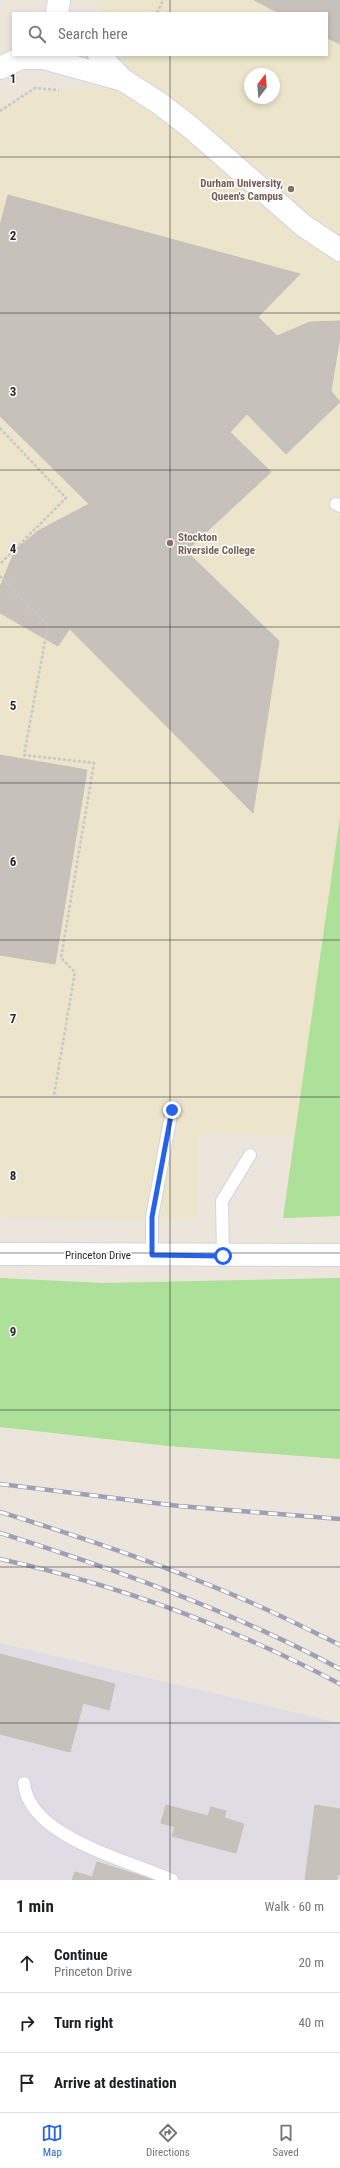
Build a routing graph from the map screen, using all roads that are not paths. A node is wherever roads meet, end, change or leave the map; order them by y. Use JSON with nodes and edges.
{"nodes":[{"id":1,"x":59,"y":0,"type":"edge"},
{"id":2,"x":65,"y":0,"type":"edge"},
{"id":3,"x":57,"y":12,"type":"edge"},
{"id":4,"x":69,"y":12,"type":"edge"},
{"id":5,"x":100,"y":56,"type":"edge"},
{"id":6,"x":11,"y":64,"type":"edge"},
{"id":7,"x":123,"y":80,"type":"junction"},
{"id":8,"x":340,"y":250,"type":"edge"},
{"id":9,"x":172,"y":1110,"type":"dead end"},
{"id":10,"x":250,"y":1155,"type":"dead end"},
{"id":11,"x":0,"y":1254,"type":"edge"},
{"id":12,"x":152,"y":1255,"type":"junction"},
{"id":13,"x":340,"y":1255,"type":"edge"},
{"id":14,"x":223,"y":1256,"type":"junction"},
{"id":15,"x":24,"y":1783,"type":"dead end"},
{"id":16,"x":172,"y":1880,"type":"edge"}],
"edges":[{"from":1,"to":3,"type":"street"},
{"from":2,"to":4,"type":"street"},
{"from":5,"to":7,"type":"street"},
{"from":6,"to":7,"type":"street"},
{"from":7,"to":8,"type":"street"},
{"from":9,"to":12,"type":"lane"},
{"from":10,"to":14,"type":"lane"},
{"from":11,"to":12,"type":"street","name":"Princeton Drive"},
{"from":12,"to":14,"type":"street","name":"Princeton Drive"},
{"from":13,"to":14,"type":"street","name":"Princeton Drive"},
{"from":15,"to":16,"type":"lane"}]}
